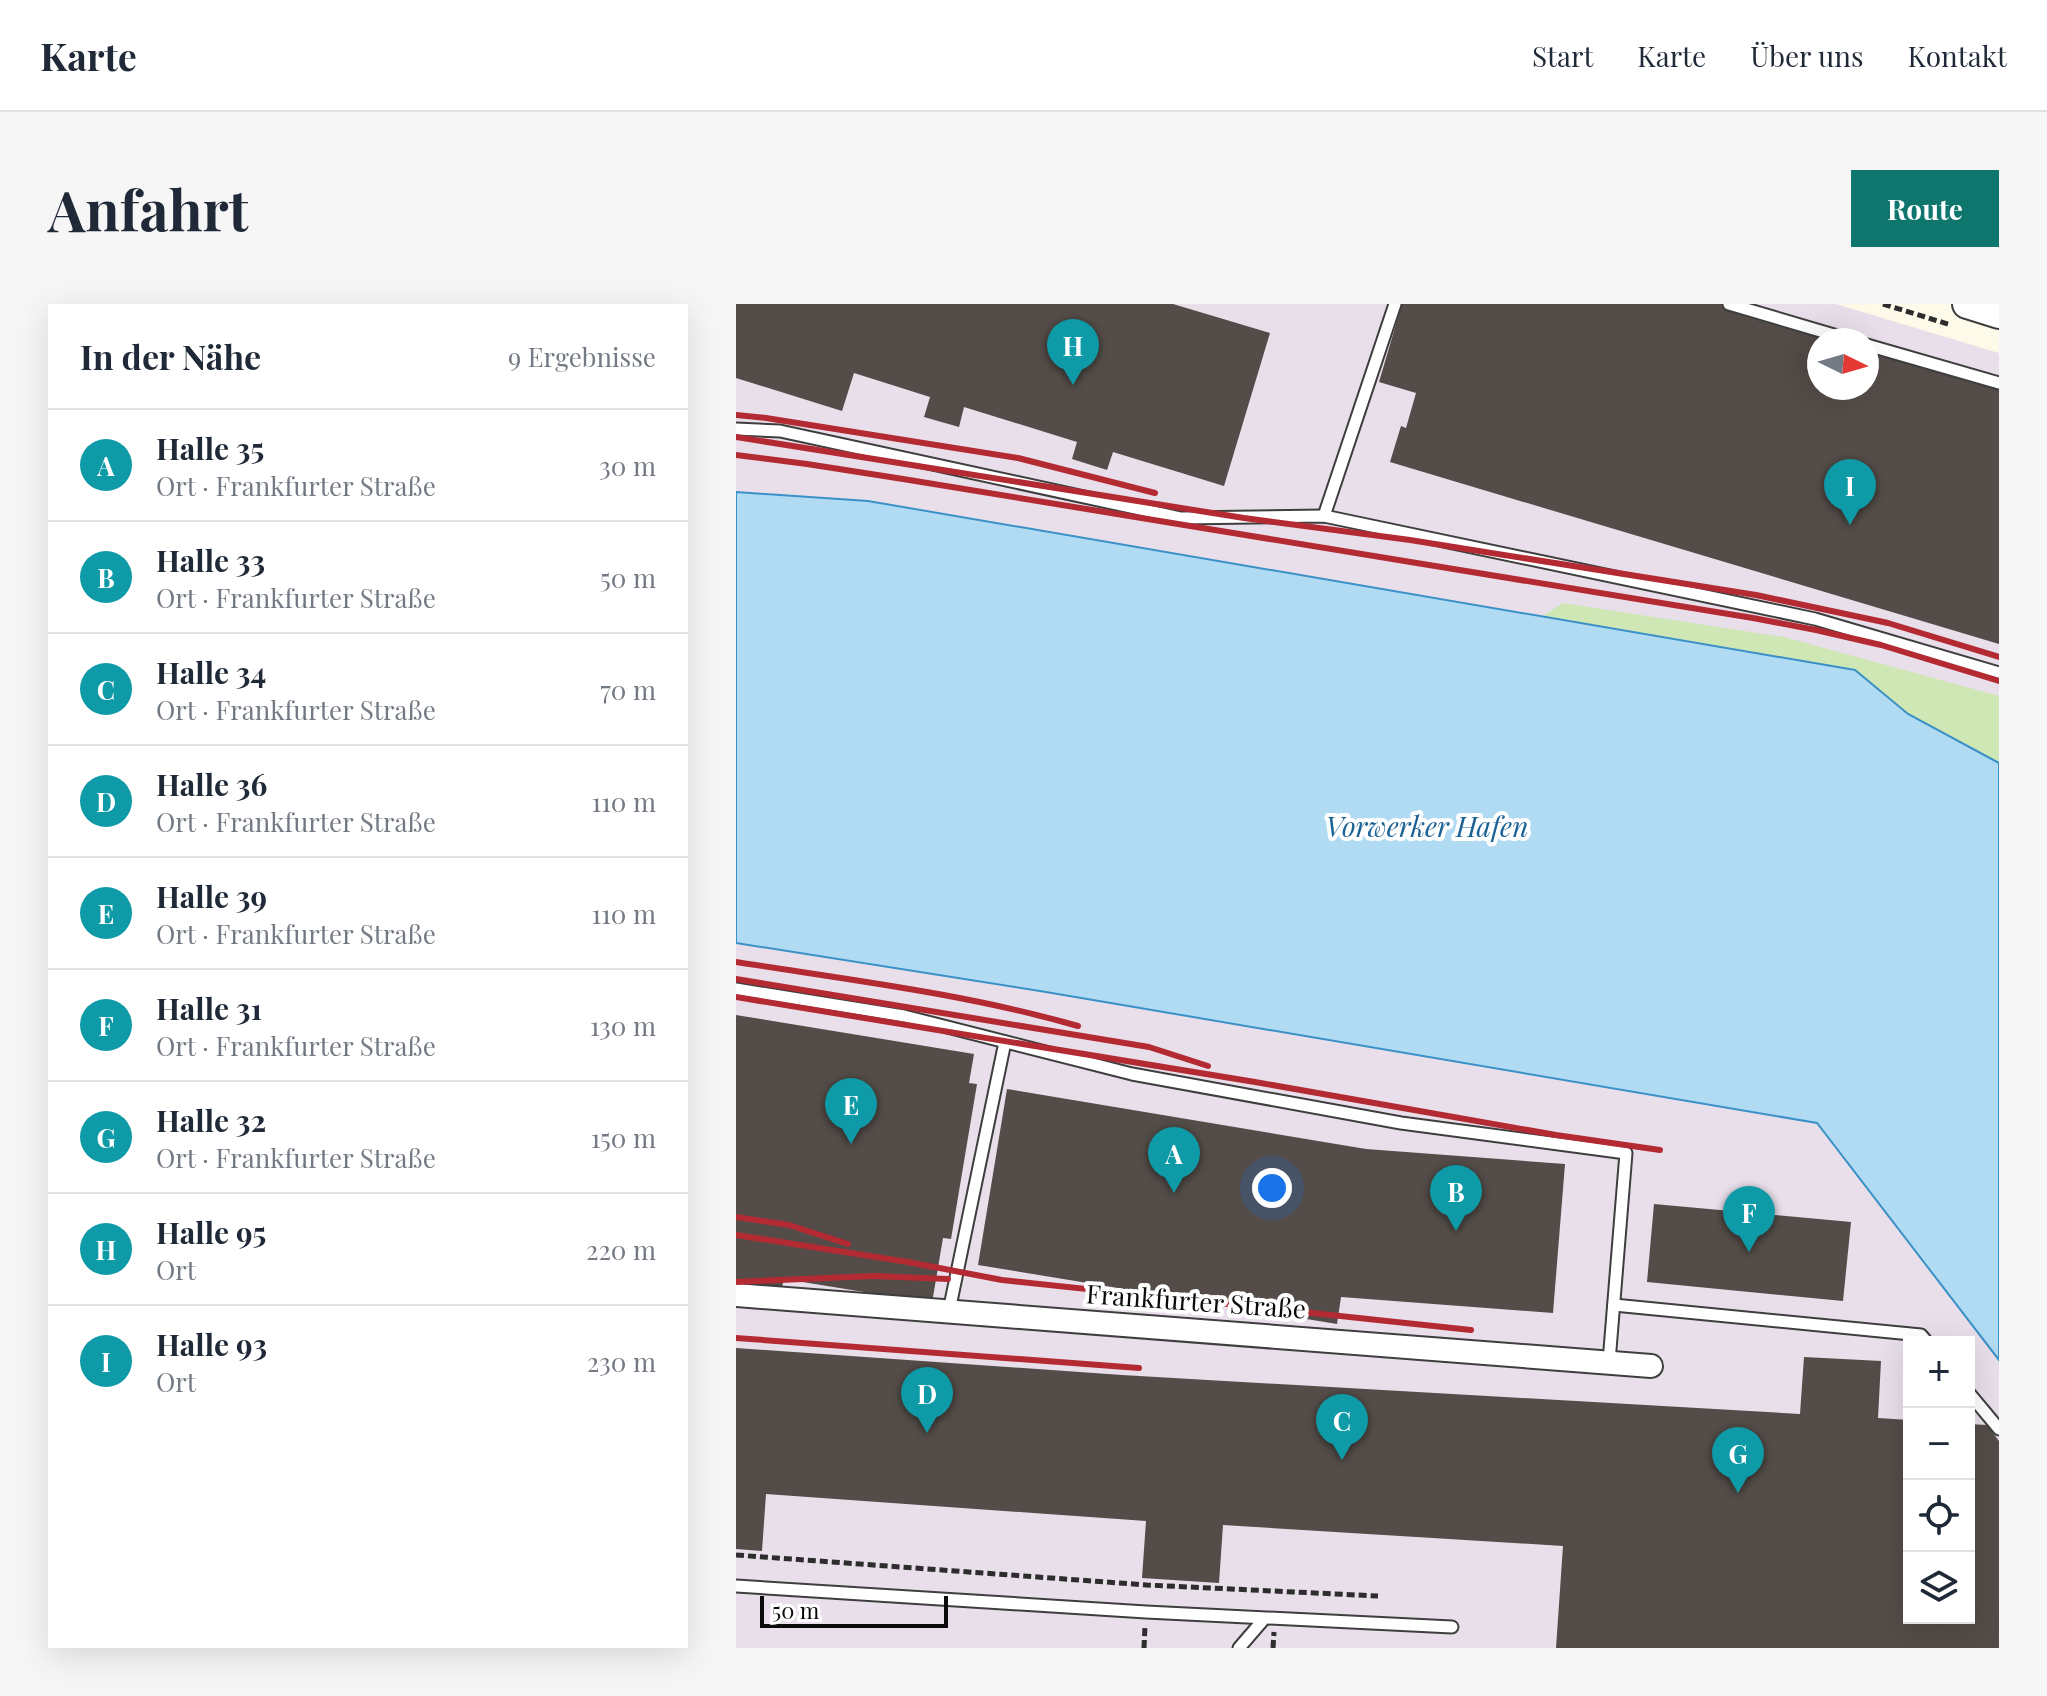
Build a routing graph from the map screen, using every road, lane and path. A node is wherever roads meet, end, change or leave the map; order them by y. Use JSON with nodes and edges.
{"nodes":[{"id":1,"x":1395,"y":304,"type":"edge"},
{"id":2,"x":1729,"y":304,"type":"edge"},
{"id":3,"x":1883,"y":304,"type":"edge"},
{"id":4,"x":1999,"y":314,"type":"edge"},
{"id":5,"x":1961,"y":315,"type":"edge"},
{"id":6,"x":1810,"y":328,"type":"edge"},
{"id":7,"x":1879,"y":348,"type":"edge"},
{"id":8,"x":1999,"y":383,"type":"edge"},
{"id":9,"x":736,"y":429,"type":"edge"},
{"id":10,"x":1324,"y":516,"type":"junction"},
{"id":11,"x":1999,"y":673,"type":"edge"},
{"id":12,"x":736,"y":989,"type":"edge"},
{"id":13,"x":1005,"y":1042,"type":"junction"},
{"id":14,"x":736,"y":1295,"type":"edge"},
{"id":15,"x":1614,"y":1305,"type":"junction"},
{"id":16,"x":949,"y":1311,"type":"junction"},
{"id":17,"x":1922,"y":1336,"type":"edge"},
{"id":18,"x":1609,"y":1362,"type":"junction"},
{"id":19,"x":1651,"y":1366,"type":"dead end"},
{"id":20,"x":1975,"y":1400,"type":"edge"},
{"id":21,"x":1999,"y":1429,"type":"edge"},
{"id":22,"x":736,"y":1555,"type":"edge"},
{"id":23,"x":736,"y":1586,"type":"edge"},
{"id":24,"x":1378,"y":1596,"type":"dead end"},
{"id":25,"x":1264,"y":1619,"type":"junction"},
{"id":26,"x":1452,"y":1627,"type":"dead end"},
{"id":27,"x":1239,"y":1648,"type":"edge"}],
"edges":[{"from":1,"to":10,"type":"lane"},
{"from":2,"to":6,"type":"lane"},
{"from":3,"to":5,"type":"path"},
{"from":4,"to":5,"type":"street"},
{"from":7,"to":8,"type":"lane"},
{"from":9,"to":10,"type":"lane"},
{"from":10,"to":11,"type":"lane"},
{"from":12,"to":13,"type":"lane"},
{"from":13,"to":15,"type":"lane"},
{"from":13,"to":16,"type":"lane"},
{"from":14,"to":16,"type":"street","name":"Frankfurter Straße"},
{"from":15,"to":17,"type":"lane"},
{"from":15,"to":18,"type":"lane"},
{"from":16,"to":18,"type":"street","name":"Frankfurter Straße"},
{"from":18,"to":19,"type":"street","name":"Frankfurter Straße"},
{"from":20,"to":21,"type":"lane"},
{"from":22,"to":24,"type":"path"},
{"from":23,"to":25,"type":"lane"},
{"from":25,"to":26,"type":"lane"},
{"from":25,"to":27,"type":"lane"}]}
